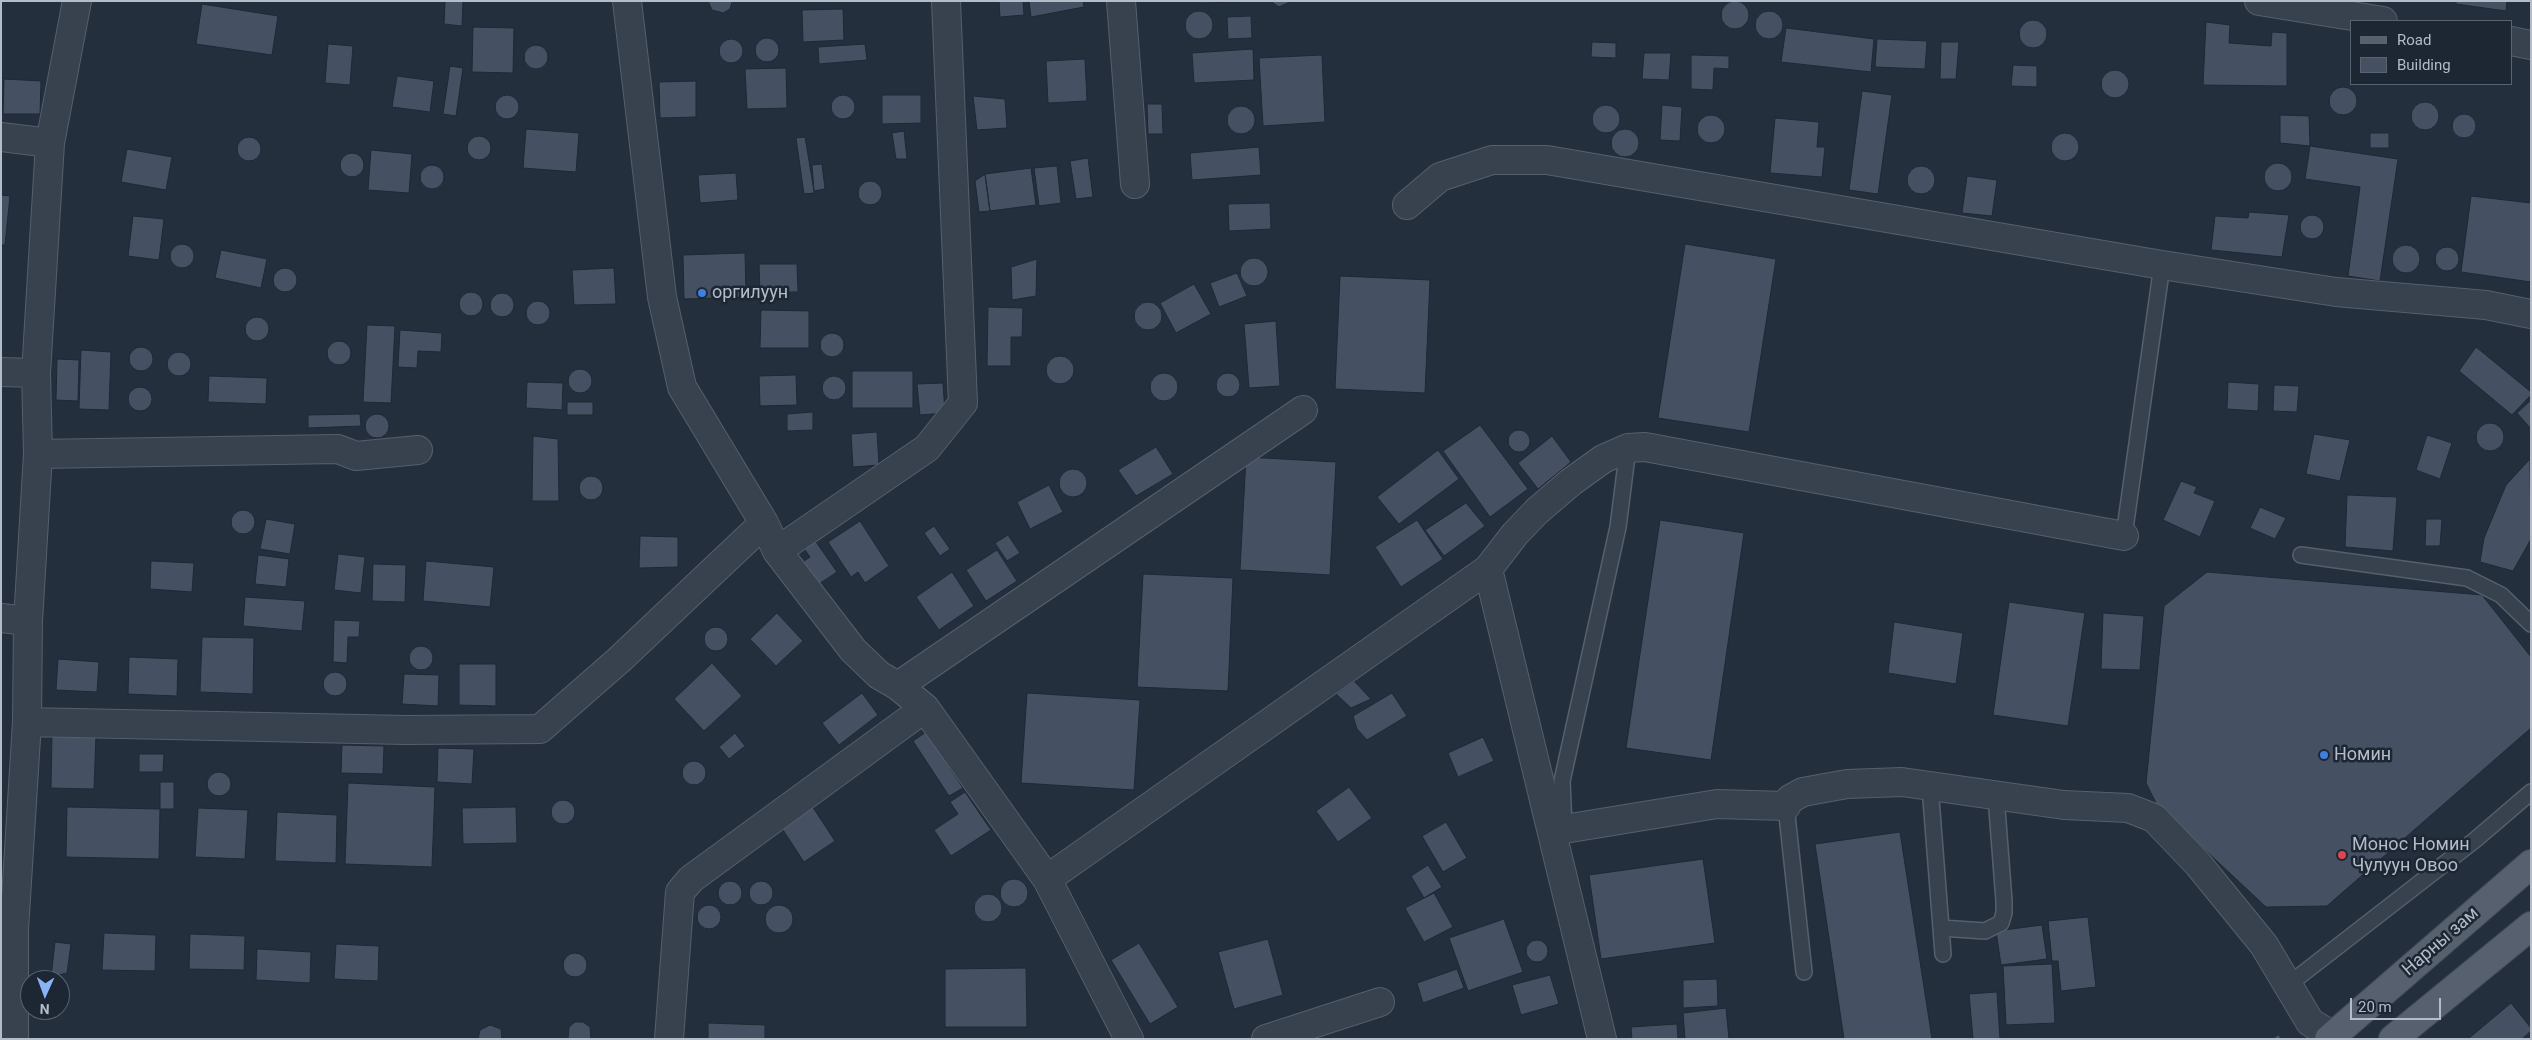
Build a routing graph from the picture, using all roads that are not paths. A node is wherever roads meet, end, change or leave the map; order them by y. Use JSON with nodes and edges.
{"nodes":[{"id":1,"x":627,"y":1,"type":"edge"},
{"id":2,"x":946,"y":1,"type":"edge"},
{"id":3,"x":1121,"y":1,"type":"edge"},
{"id":4,"x":2258,"y":1,"type":"edge"},
{"id":5,"x":79,"y":2,"type":"edge"},
{"id":6,"x":2377,"y":20,"type":"edge"},
{"id":7,"x":2512,"y":41,"type":"edge"},
{"id":8,"x":2531,"y":45,"type":"edge"},
{"id":9,"x":1,"y":137,"type":"edge"},
{"id":10,"x":50,"y":143,"type":"junction"},
{"id":11,"x":1134,"y":184,"type":"dead end"},
{"id":12,"x":1407,"y":205,"type":"dead end"},
{"id":13,"x":2162,"y":265,"type":"junction"},
{"id":14,"x":2531,"y":314,"type":"edge"},
{"id":15,"x":1,"y":372,"type":"edge"},
{"id":16,"x":36,"y":373,"type":"junction"},
{"id":17,"x":1303,"y":410,"type":"dead end"},
{"id":18,"x":1628,"y":448,"type":"junction"},
{"id":19,"x":418,"y":450,"type":"dead end"},
{"id":20,"x":38,"y":454,"type":"junction"},
{"id":21,"x":764,"y":523,"type":"junction"},
{"id":22,"x":2124,"y":536,"type":"joint"},
{"id":23,"x":777,"y":551,"type":"junction"},
{"id":24,"x":2301,"y":555,"type":"dead end"},
{"id":25,"x":1488,"y":569,"type":"junction"},
{"id":26,"x":1,"y":618,"type":"edge"},
{"id":27,"x":28,"y":621,"type":"junction"},
{"id":28,"x":2531,"y":624,"type":"edge"},
{"id":29,"x":898,"y":686,"type":"junction"},
{"id":30,"x":924,"y":708,"type":"junction"},
{"id":31,"x":27,"y":722,"type":"junction"},
{"id":32,"x":1930,"y":786,"type":"junction"},
{"id":33,"x":2531,"y":792,"type":"edge"},
{"id":34,"x":1996,"y":796,"type":"junction"},
{"id":35,"x":1786,"y":806,"type":"junction"},
{"id":36,"x":1558,"y":829,"type":"junction"},
{"id":37,"x":2531,"y":864,"type":"edge"},
{"id":38,"x":1047,"y":879,"type":"junction"},
{"id":39,"x":2531,"y":926,"type":"edge"},
{"id":40,"x":1941,"y":928,"type":"junction"},
{"id":41,"x":8,"y":930,"type":"edge"},
{"id":42,"x":1943,"y":954,"type":"dead end"},
{"id":43,"x":1804,"y":972,"type":"dead end"},
{"id":44,"x":2288,"y":985,"type":"junction"},
{"id":45,"x":1380,"y":1002,"type":"dead end"},
{"id":46,"x":2331,"y":1037,"type":"edge"},
{"id":47,"x":14,"y":1039,"type":"edge"},
{"id":48,"x":670,"y":1039,"type":"edge"},
{"id":49,"x":1129,"y":1039,"type":"edge"},
{"id":50,"x":1266,"y":1039,"type":"edge"},
{"id":51,"x":1602,"y":1039,"type":"edge"},
{"id":52,"x":2393,"y":1039,"type":"edge"}],
"edges":[{"from":1,"to":21,"type":"street"},
{"from":2,"to":23,"type":"street"},
{"from":3,"to":11,"type":"street"},
{"from":4,"to":6,"type":"street"},
{"from":5,"to":10,"type":"street"},
{"from":7,"to":8,"type":"street"},
{"from":9,"to":10,"type":"street"},
{"from":10,"to":16,"type":"street"},
{"from":12,"to":13,"type":"street"},
{"from":13,"to":14,"type":"street"},
{"from":13,"to":22,"type":"lane"},
{"from":15,"to":16,"type":"street"},
{"from":16,"to":20,"type":"street"},
{"from":17,"to":29,"type":"street"},
{"from":18,"to":22,"type":"street"},
{"from":18,"to":25,"type":"street"},
{"from":18,"to":36,"type":"lane"},
{"from":19,"to":20,"type":"street"},
{"from":20,"to":27,"type":"street"},
{"from":21,"to":23,"type":"street"},
{"from":21,"to":31,"type":"street"},
{"from":23,"to":29,"type":"street"},
{"from":24,"to":28,"type":"lane"},
{"from":25,"to":36,"type":"street"},
{"from":25,"to":38,"type":"street"},
{"from":26,"to":27,"type":"street"},
{"from":27,"to":31,"type":"street"},
{"from":29,"to":30,"type":"street"},
{"from":30,"to":38,"type":"street"},
{"from":30,"to":48,"type":"street"},
{"from":31,"to":41,"type":"street"},
{"from":32,"to":34,"type":"street"},
{"from":32,"to":35,"type":"street"},
{"from":32,"to":40,"type":"lane"},
{"from":33,"to":44,"type":"lane"},
{"from":34,"to":40,"type":"lane"},
{"from":34,"to":44,"type":"street"},
{"from":35,"to":36,"type":"street"},
{"from":35,"to":43,"type":"lane"},
{"from":36,"to":51,"type":"street"},
{"from":37,"to":46,"type":"main road","name":"Нарны зам"},
{"from":38,"to":49,"type":"street"},
{"from":39,"to":52,"type":"main road"},
{"from":40,"to":42,"type":"lane"},
{"from":41,"to":47,"type":"street"},
{"from":44,"to":46,"type":"street"},
{"from":45,"to":50,"type":"street"}]}
